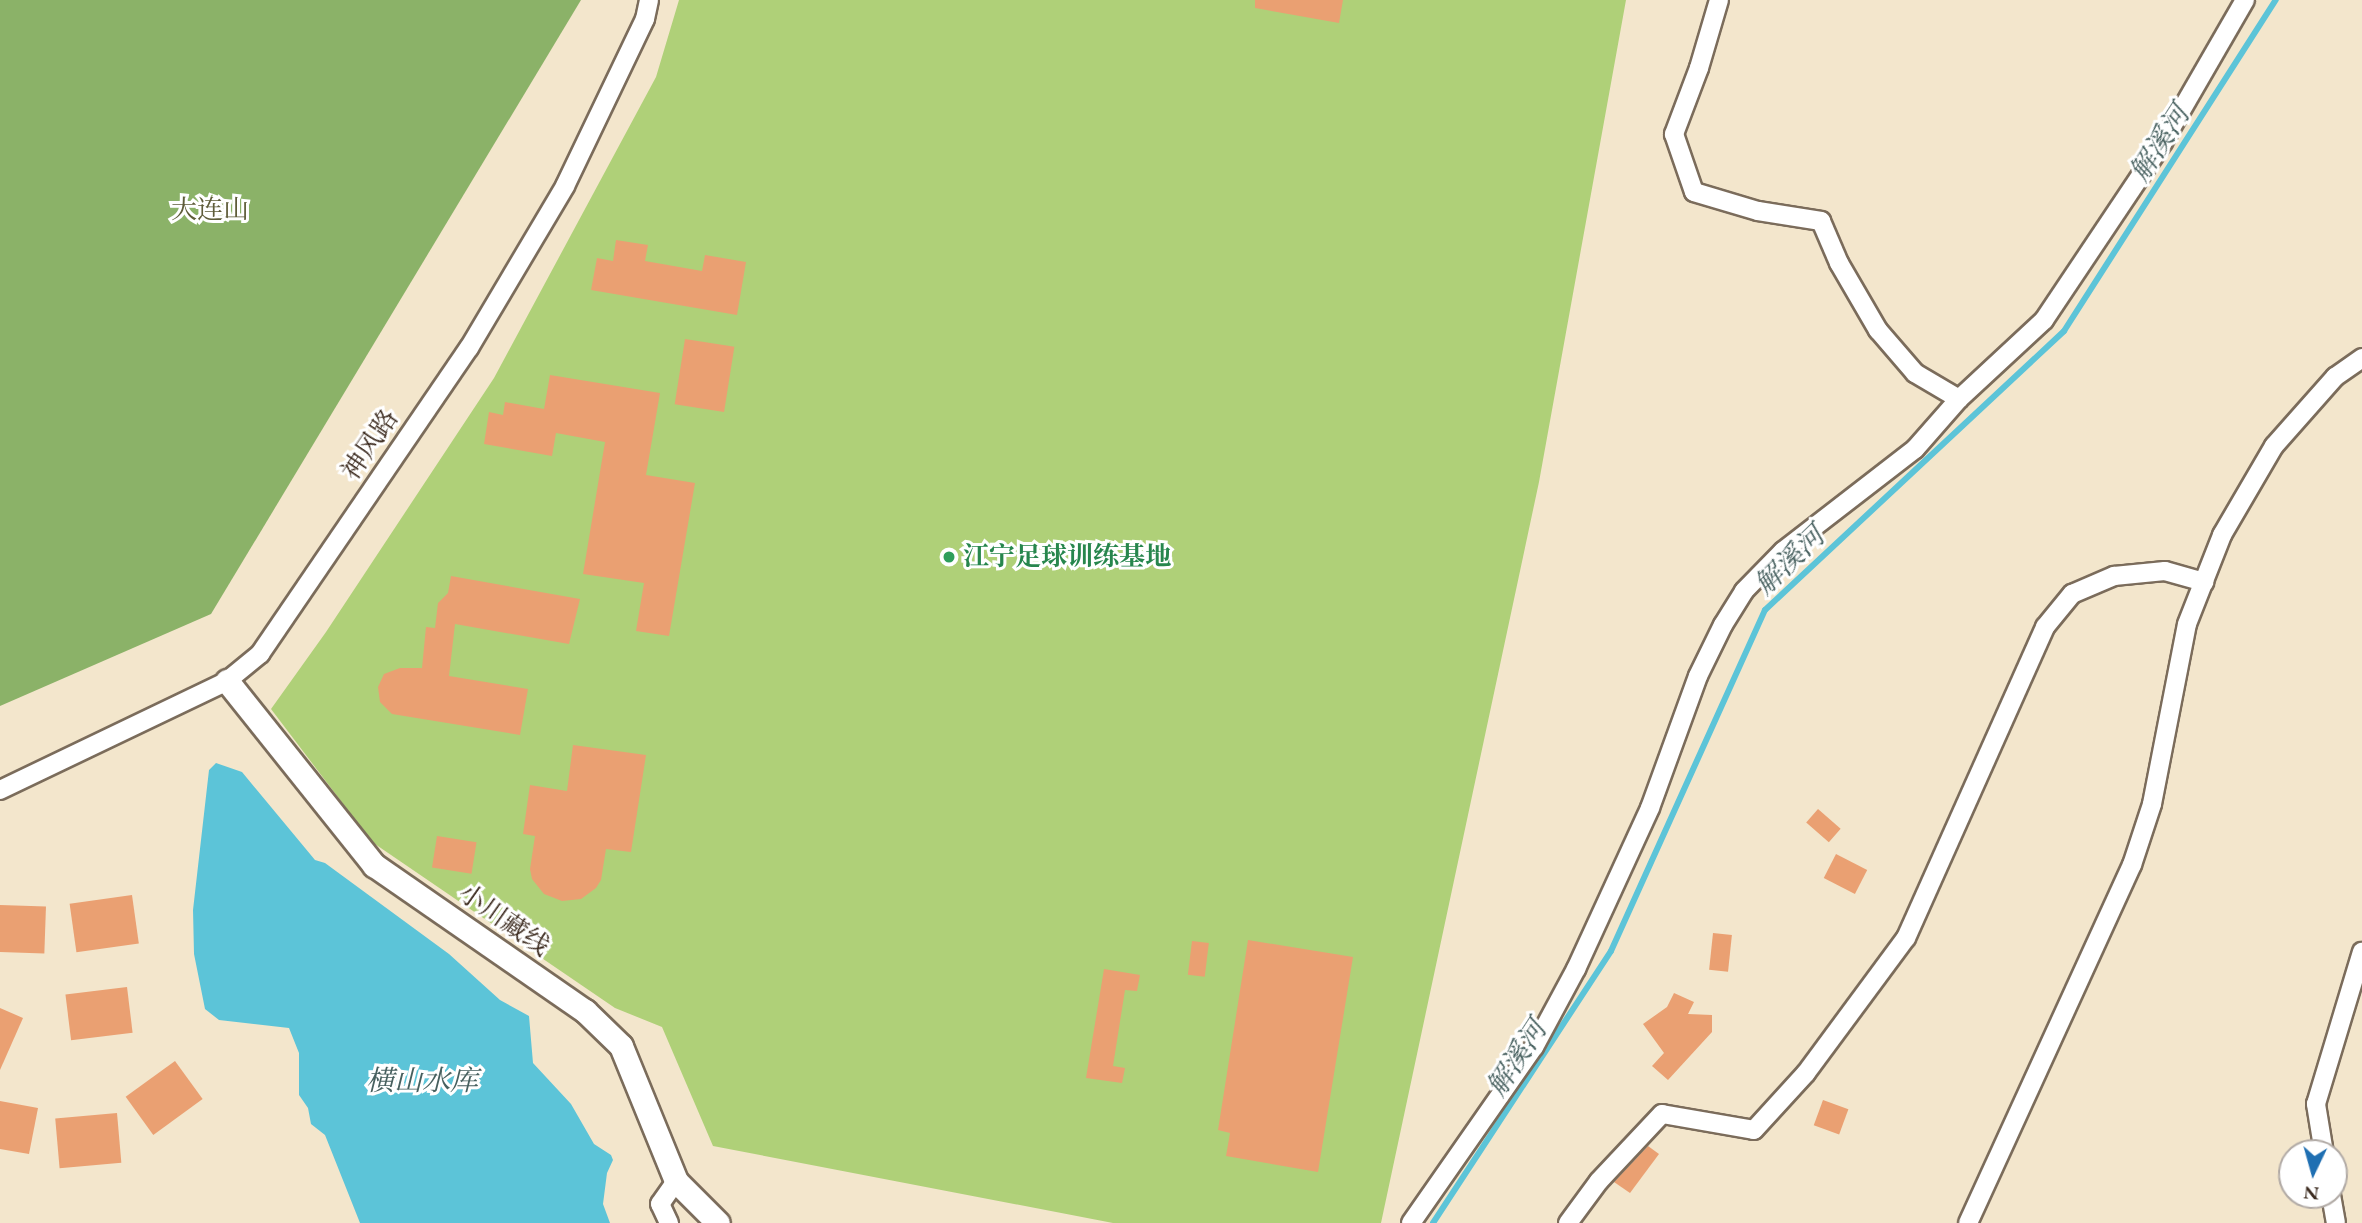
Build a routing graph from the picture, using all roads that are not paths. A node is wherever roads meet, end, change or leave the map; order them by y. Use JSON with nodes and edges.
{"nodes":[{"id":1,"x":649,"y":0,"type":"edge"},
{"id":2,"x":1719,"y":0,"type":"edge"},
{"id":3,"x":2245,"y":0,"type":"edge"},
{"id":4,"x":2362,"y":358,"type":"edge"},
{"id":5,"x":1959,"y":399,"type":"junction"},
{"id":6,"x":2203,"y":582,"type":"junction"},
{"id":7,"x":227,"y":681,"type":"junction"},
{"id":8,"x":0,"y":790,"type":"edge"},
{"id":9,"x":2362,"y":952,"type":"edge"},
{"id":10,"x":2322,"y":1139,"type":"edge"},
{"id":11,"x":676,"y":1181,"type":"junction"},
{"id":12,"x":669,"y":1223,"type":"edge"},
{"id":13,"x":718,"y":1223,"type":"edge"},
{"id":14,"x":1411,"y":1223,"type":"edge"},
{"id":15,"x":1568,"y":1223,"type":"edge"},
{"id":16,"x":1968,"y":1223,"type":"edge"}],
"edges":[{"from":1,"to":7,"type":"street","name":"神风路"},
{"from":2,"to":5,"type":"street"},
{"from":3,"to":5,"type":"street"},
{"from":4,"to":6,"type":"street"},
{"from":5,"to":14,"type":"street"},
{"from":6,"to":15,"type":"street"},
{"from":6,"to":16,"type":"street"},
{"from":7,"to":8,"type":"street","name":"神风路"},
{"from":7,"to":11,"type":"street","name":"小川藏线"},
{"from":9,"to":10,"type":"street"},
{"from":11,"to":12,"type":"street"},
{"from":11,"to":13,"type":"street","name":"小川藏线"}]}
